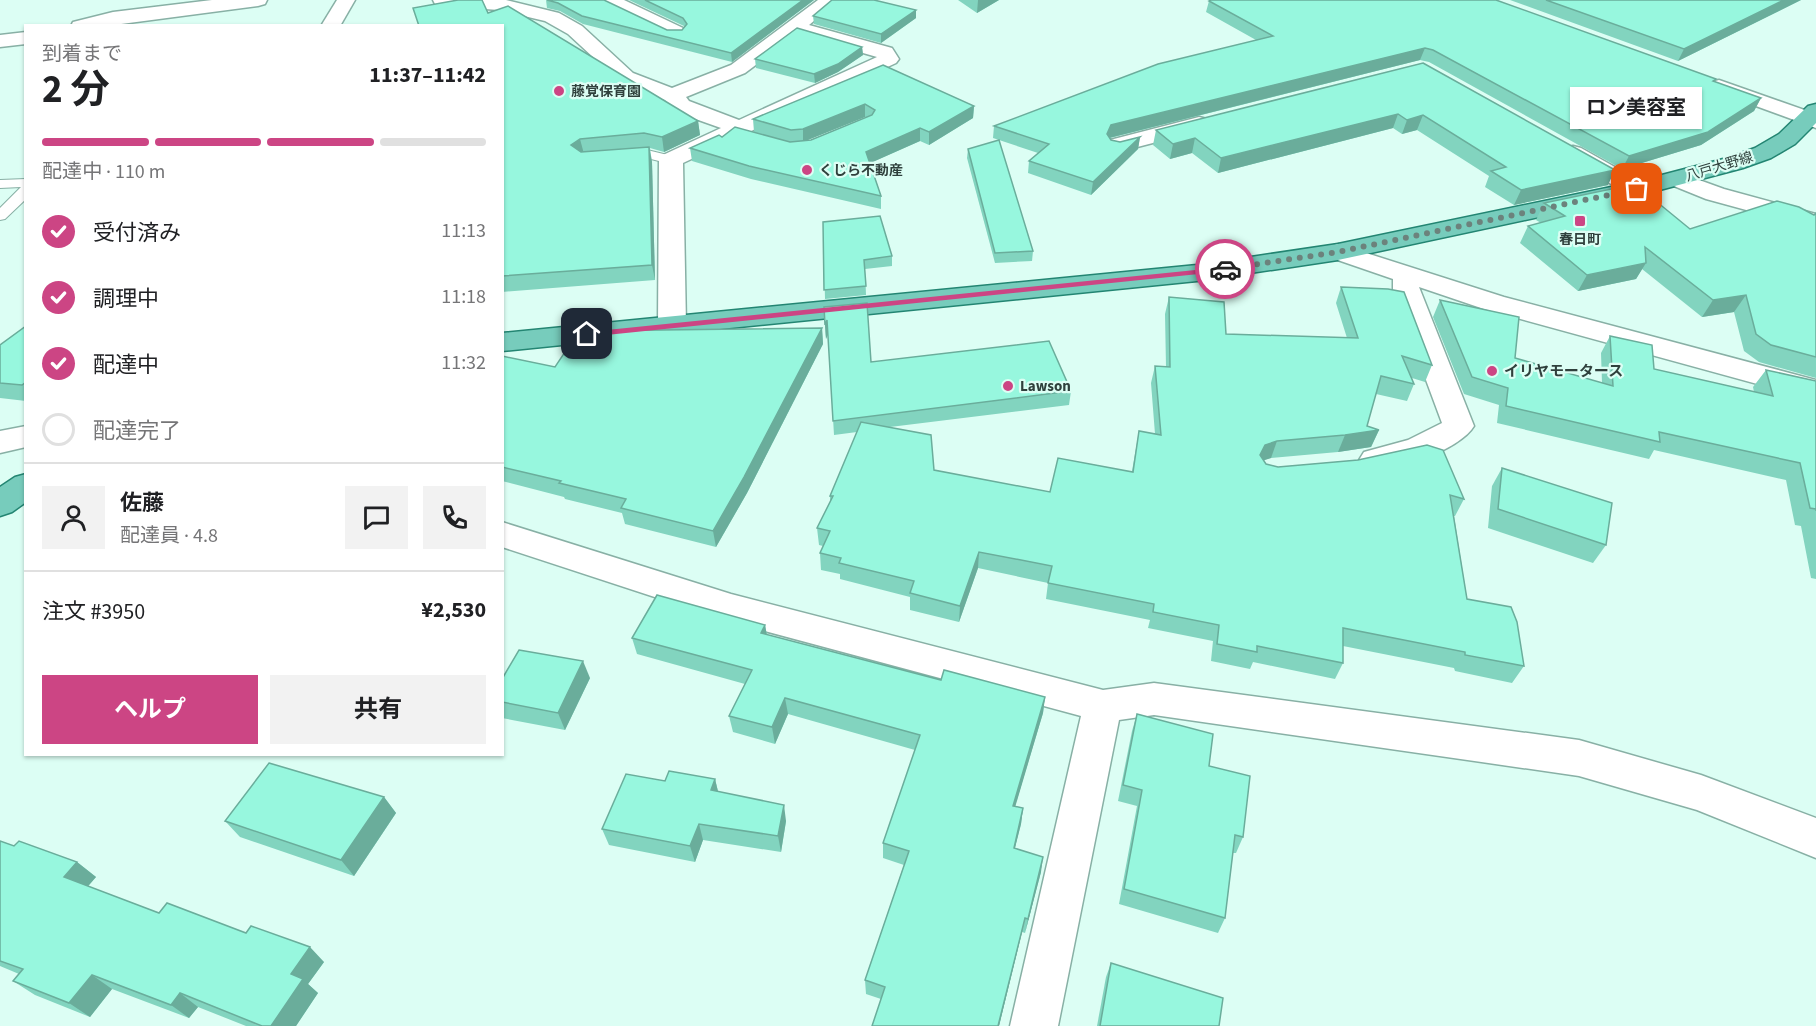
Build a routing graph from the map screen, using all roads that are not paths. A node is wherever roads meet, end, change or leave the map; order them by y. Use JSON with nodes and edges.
{"nodes":[{"id":1,"x":258,"y":0,"type":"edge"},
{"id":2,"x":346,"y":0,"type":"edge"},
{"id":3,"x":442,"y":0,"type":"edge"},
{"id":4,"x":609,"y":0,"type":"edge"},
{"id":5,"x":830,"y":0,"type":"edge"},
{"id":6,"x":507,"y":2,"type":"edge"},
{"id":7,"x":88,"y":24,"type":"edge"},
{"id":8,"x":331,"y":24,"type":"edge"},
{"id":9,"x":794,"y":27,"type":"junction"},
{"id":10,"x":676,"y":32,"type":"edge"},
{"id":11,"x":24,"y":38,"type":"edge"},
{"id":12,"x":0,"y":41,"type":"edge"},
{"id":13,"x":1705,"y":81,"type":"edge"},
{"id":14,"x":673,"y":95,"type":"junction"},
{"id":15,"x":1814,"y":117,"type":"edge"},
{"id":16,"x":1219,"y":119,"type":"edge"},
{"id":17,"x":741,"y":132,"type":"junction"},
{"id":18,"x":1557,"y":144,"type":"edge"},
{"id":19,"x":1118,"y":145,"type":"edge"},
{"id":20,"x":615,"y":157,"type":"edge"},
{"id":21,"x":671,"y":160,"type":"junction"},
{"id":22,"x":1677,"y":179,"type":"junction"},
{"id":23,"x":24,"y":183,"type":"edge"},
{"id":24,"x":0,"y":184,"type":"edge"},
{"id":25,"x":1637,"y":189,"type":"junction"},
{"id":26,"x":24,"y":192,"type":"edge"},
{"id":27,"x":0,"y":216,"type":"edge"},
{"id":28,"x":1816,"y":222,"type":"edge"},
{"id":29,"x":1338,"y":252,"type":"junction"},
{"id":30,"x":1406,"y":274,"type":"junction"},
{"id":31,"x":672,"y":326,"type":"junction"},
{"id":32,"x":504,"y":342,"type":"edge"},
{"id":33,"x":1816,"y":390,"type":"edge"},
{"id":34,"x":24,"y":436,"type":"edge"},
{"id":35,"x":0,"y":442,"type":"edge"},
{"id":36,"x":1349,"y":465,"type":"edge"},
{"id":37,"x":24,"y":486,"type":"edge"},
{"id":38,"x":0,"y":504,"type":"edge"},
{"id":39,"x":504,"y":535,"type":"edge"},
{"id":40,"x":1103,"y":706,"type":"junction"},
{"id":41,"x":1816,"y":838,"type":"edge"},
{"id":42,"x":1034,"y":1026,"type":"edge"}],
"edges":[{"from":1,"to":7,"type":"street"},
{"from":2,"to":8,"type":"street"},
{"from":3,"to":6,"type":"street"},
{"from":4,"to":10,"type":"street"},
{"from":5,"to":9,"type":"street"},
{"from":6,"to":14,"type":"street"},
{"from":9,"to":14,"type":"street"},
{"from":9,"to":17,"type":"street"},
{"from":11,"to":12,"type":"street"},
{"from":13,"to":15,"type":"street"},
{"from":14,"to":17,"type":"street"},
{"from":15,"to":22,"type":"main road","name":"八戸大野線"},
{"from":16,"to":19,"type":"street"},
{"from":17,"to":21,"type":"street"},
{"from":18,"to":25,"type":"street"},
{"from":20,"to":21,"type":"lane"},
{"from":21,"to":31,"type":"street"},
{"from":22,"to":25,"type":"main road","name":"八戸大野線"},
{"from":22,"to":28,"type":"street"},
{"from":23,"to":24,"type":"lane"},
{"from":25,"to":29,"type":"main road","name":"八戸大野線"},
{"from":26,"to":27,"type":"lane"},
{"from":29,"to":30,"type":"street"},
{"from":29,"to":31,"type":"main road","name":"八戸大野線"},
{"from":30,"to":33,"type":"street"},
{"from":30,"to":36,"type":"street"},
{"from":31,"to":32,"type":"main road","name":"八戸大野線"},
{"from":34,"to":35,"type":"street"},
{"from":37,"to":38,"type":"main road"},
{"from":39,"to":40,"type":"street"},
{"from":40,"to":41,"type":"street"},
{"from":40,"to":42,"type":"street"}]}
